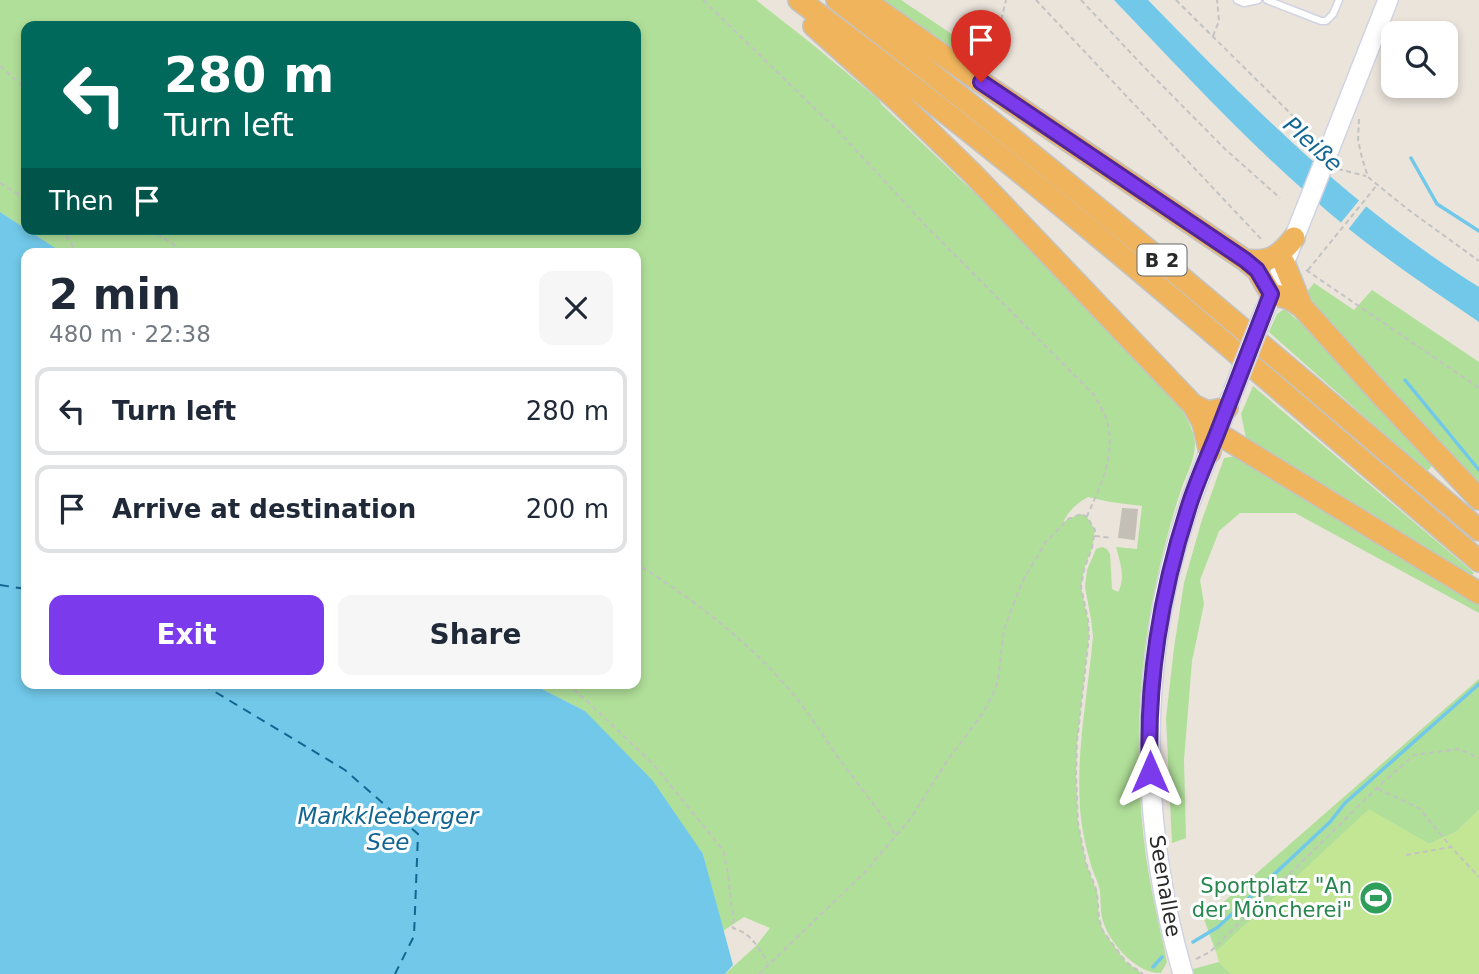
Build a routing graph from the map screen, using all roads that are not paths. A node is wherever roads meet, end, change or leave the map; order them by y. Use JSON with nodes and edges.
{"nodes":[{"id":1,"x":787,"y":0,"type":"edge"},
{"id":2,"x":799,"y":0,"type":"edge"},
{"id":3,"x":837,"y":0,"type":"edge"},
{"id":4,"x":864,"y":0,"type":"edge"},
{"id":5,"x":1237,"y":0,"type":"edge"},
{"id":6,"x":1258,"y":0,"type":"edge"},
{"id":7,"x":1267,"y":0,"type":"edge"},
{"id":8,"x":1339,"y":0,"type":"edge"},
{"id":9,"x":1388,"y":0,"type":"edge"},
{"id":10,"x":1286,"y":251,"type":"junction"},
{"id":11,"x":1245,"y":260,"type":"junction"},
{"id":12,"x":1269,"y":301,"type":"junction"},
{"id":13,"x":1302,"y":307,"type":"junction"},
{"id":14,"x":1230,"y":400,"type":"junction"},
{"id":15,"x":1193,"y":405,"type":"junction"},
{"id":16,"x":1214,"y":443,"type":"junction"},
{"id":17,"x":1479,"y":499,"type":"edge"},
{"id":18,"x":1479,"y":530,"type":"edge"},
{"id":19,"x":1479,"y":561,"type":"edge"},
{"id":20,"x":1479,"y":593,"type":"edge"},
{"id":21,"x":1179,"y":959,"type":"edge"}],
"edges":[{"from":1,"to":15,"type":"highway"},
{"from":2,"to":19,"type":"highway","number":"B 2"},
{"from":3,"to":18,"type":"highway","number":"B 2"},
{"from":4,"to":11,"type":"highway"},
{"from":5,"to":6,"type":"lane"},
{"from":7,"to":8,"type":"lane"},
{"from":9,"to":10,"type":"main road","name":"Seenallee","bridge":true},
{"from":10,"to":11,"type":"highway"},
{"from":10,"to":12,"type":"main road","name":"Seenallee"},
{"from":10,"to":13,"type":"highway"},
{"from":11,"to":12,"type":"highway"},
{"from":12,"to":13,"type":"highway"},
{"from":12,"to":14,"type":"main road","name":"Seenallee","bridge":true},
{"from":13,"to":17,"type":"highway"},
{"from":14,"to":15,"type":"highway"},
{"from":14,"to":16,"type":"main road","name":"Seenallee"},
{"from":15,"to":16,"type":"highway"},
{"from":16,"to":20,"type":"highway"},
{"from":16,"to":21,"type":"main road","name":"Seenallee"}]}
